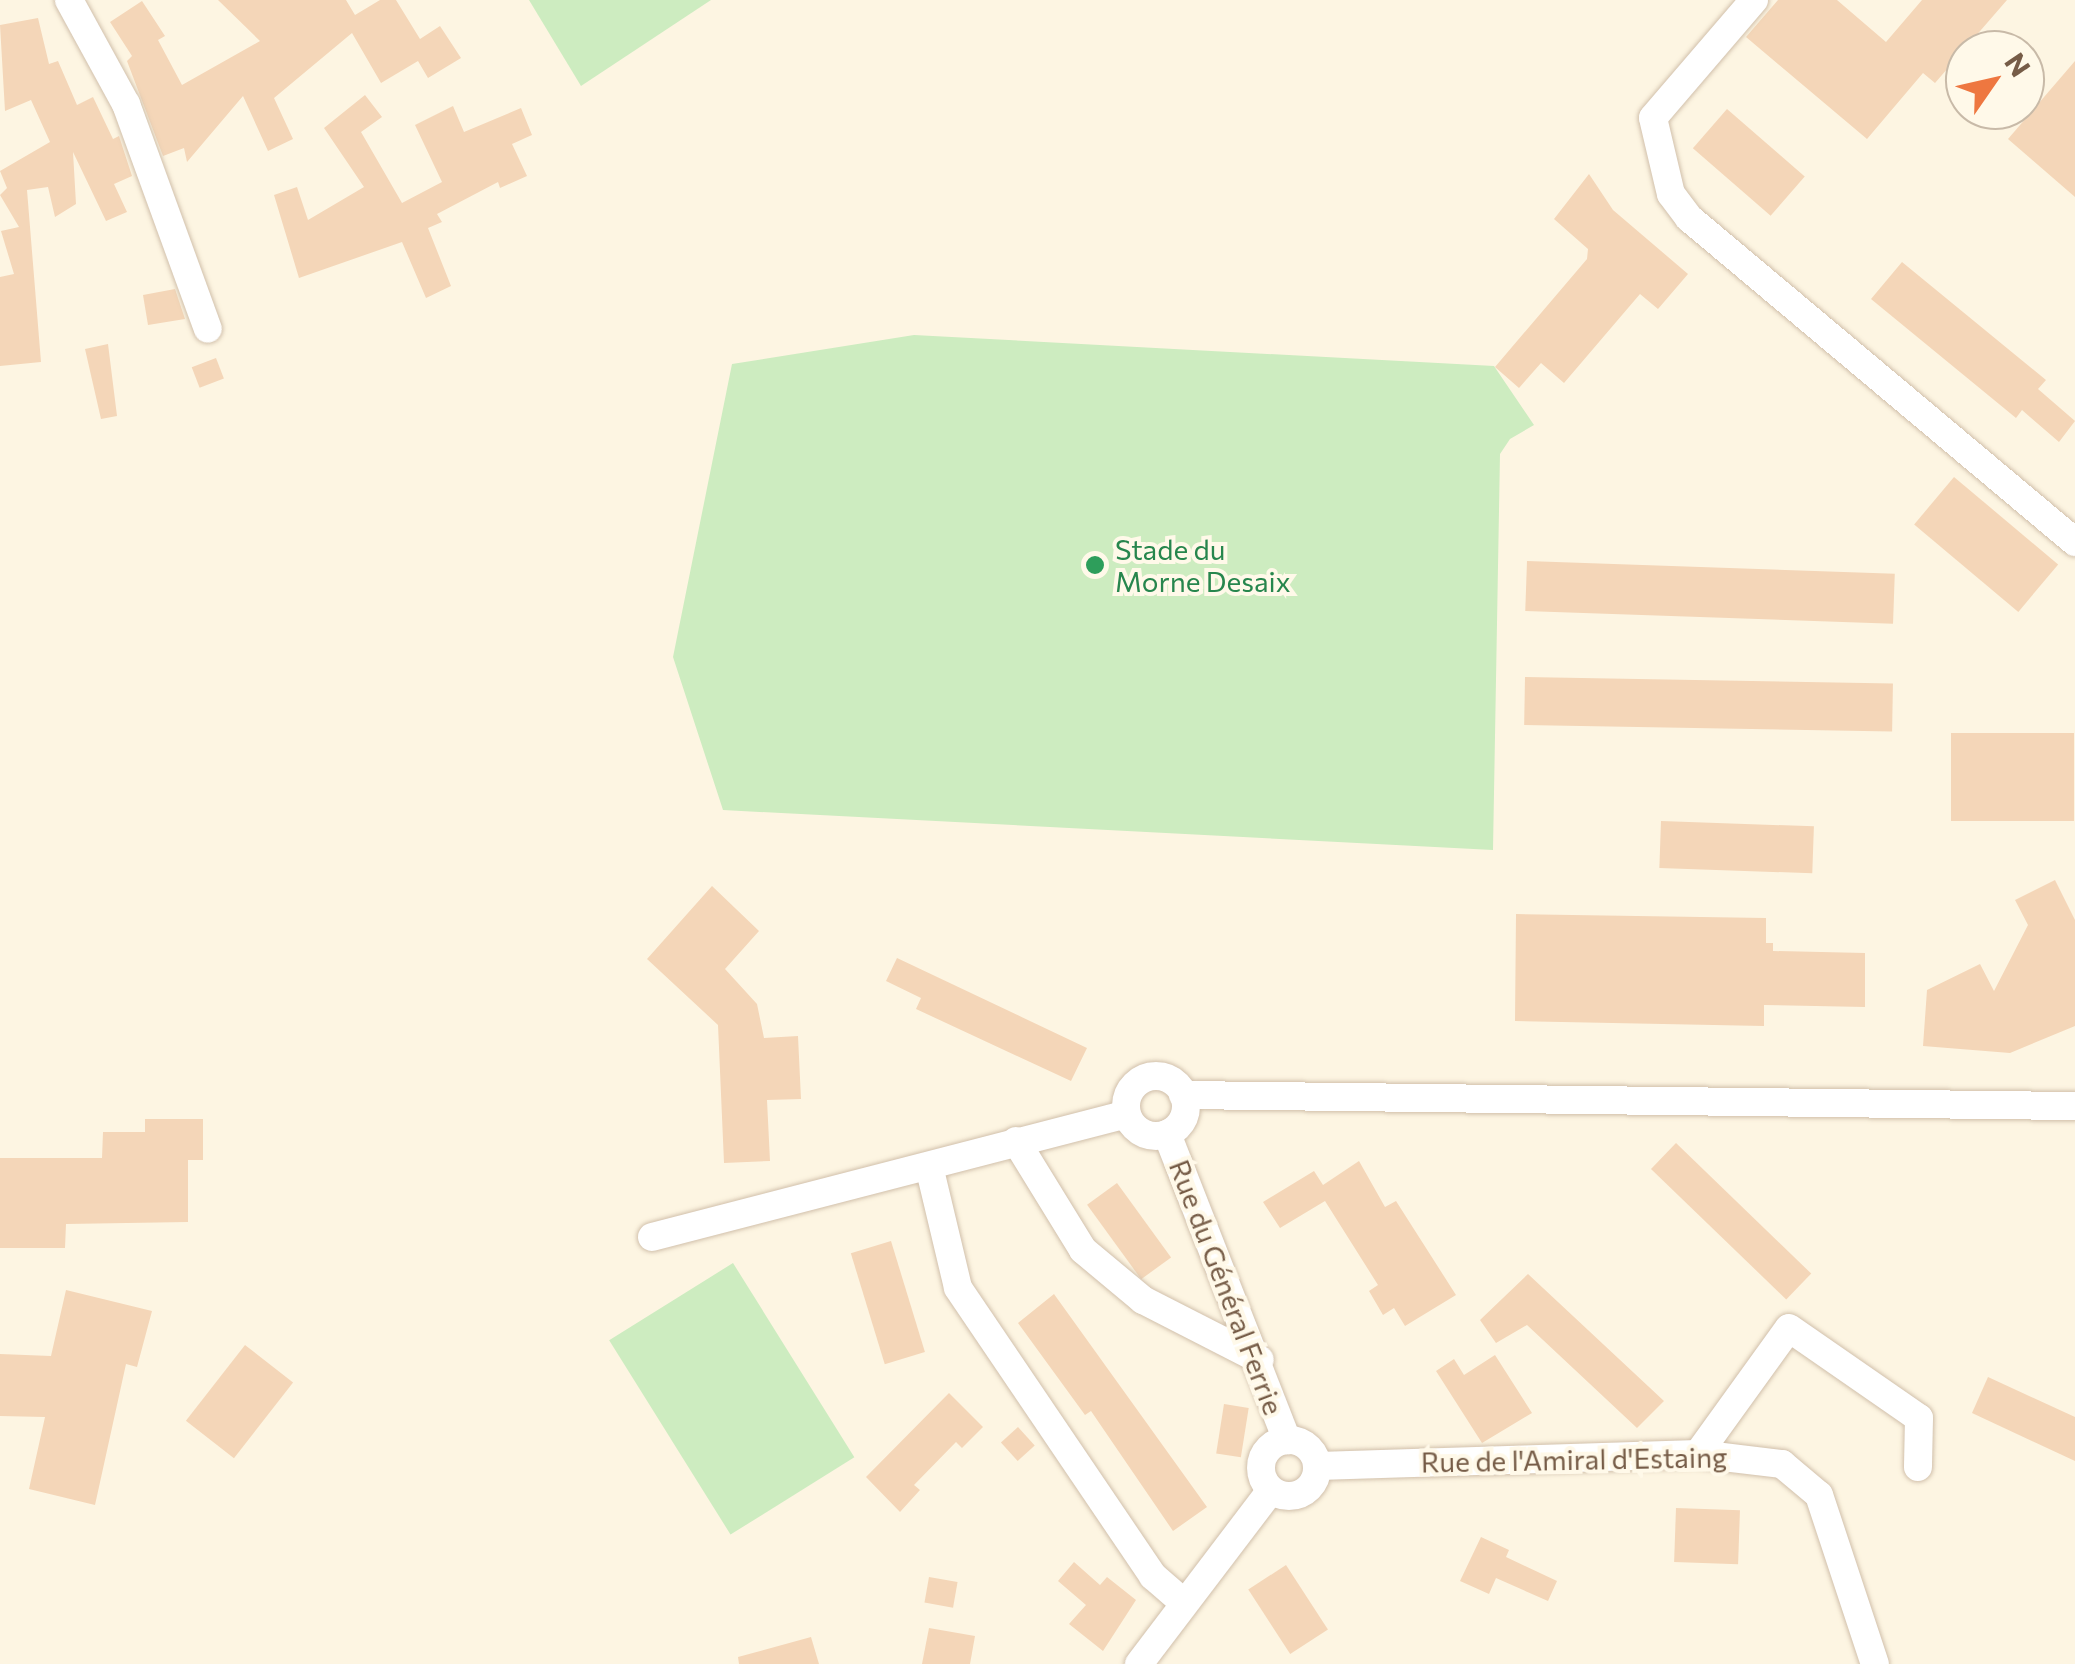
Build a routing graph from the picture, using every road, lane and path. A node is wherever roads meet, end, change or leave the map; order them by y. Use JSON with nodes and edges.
{"nodes":[{"id":1,"x":69,"y":0,"type":"edge"},
{"id":2,"x":1754,"y":0,"type":"edge"},
{"id":3,"x":208,"y":329,"type":"dead end"},
{"id":4,"x":2075,"y":542,"type":"edge"},
{"id":5,"x":1183,"y":1095,"type":"junction"},
{"id":6,"x":2075,"y":1106,"type":"edge"},
{"id":7,"x":1126,"y":1114,"type":"junction"},
{"id":8,"x":1167,"y":1134,"type":"junction"},
{"id":9,"x":1016,"y":1140,"type":"junction"},
{"id":10,"x":929,"y":1166,"type":"junction"},
{"id":11,"x":652,"y":1236,"type":"dead end"},
{"id":12,"x":1260,"y":1360,"type":"junction"},
{"id":13,"x":1286,"y":1440,"type":"junction"},
{"id":14,"x":1698,"y":1454,"type":"junction"},
{"id":15,"x":1318,"y":1466,"type":"junction"},
{"id":16,"x":1918,"y":1467,"type":"dead end"},
{"id":17,"x":1271,"y":1490,"type":"junction"},
{"id":18,"x":1183,"y":1602,"type":"junction"},
{"id":19,"x":1139,"y":1664,"type":"edge"},
{"id":20,"x":1875,"y":1664,"type":"edge"}],
"edges":[{"from":1,"to":3,"type":"street"},
{"from":2,"to":4,"type":"street"},
{"from":5,"to":6,"type":"street"},
{"from":5,"to":7,"type":"street"},
{"from":5,"to":8,"type":"street"},
{"from":7,"to":8,"type":"street"},
{"from":7,"to":9,"type":"street"},
{"from":8,"to":12,"type":"street","name":"Rue du Général Ferrie"},
{"from":9,"to":10,"type":"street"},
{"from":9,"to":12,"type":"street"},
{"from":10,"to":11,"type":"street"},
{"from":10,"to":18,"type":"street"},
{"from":12,"to":13,"type":"street","name":"Rue du Général Ferrie"},
{"from":13,"to":15,"type":"street"},
{"from":13,"to":17,"type":"street"},
{"from":14,"to":15,"type":"street","name":"Rue de l'Amiral d'Estaing"},
{"from":14,"to":16,"type":"street"},
{"from":14,"to":20,"type":"street","name":"Rue de l'Amiral d'Estaing"},
{"from":15,"to":17,"type":"street"},
{"from":17,"to":18,"type":"street"},
{"from":18,"to":19,"type":"street"}]}
